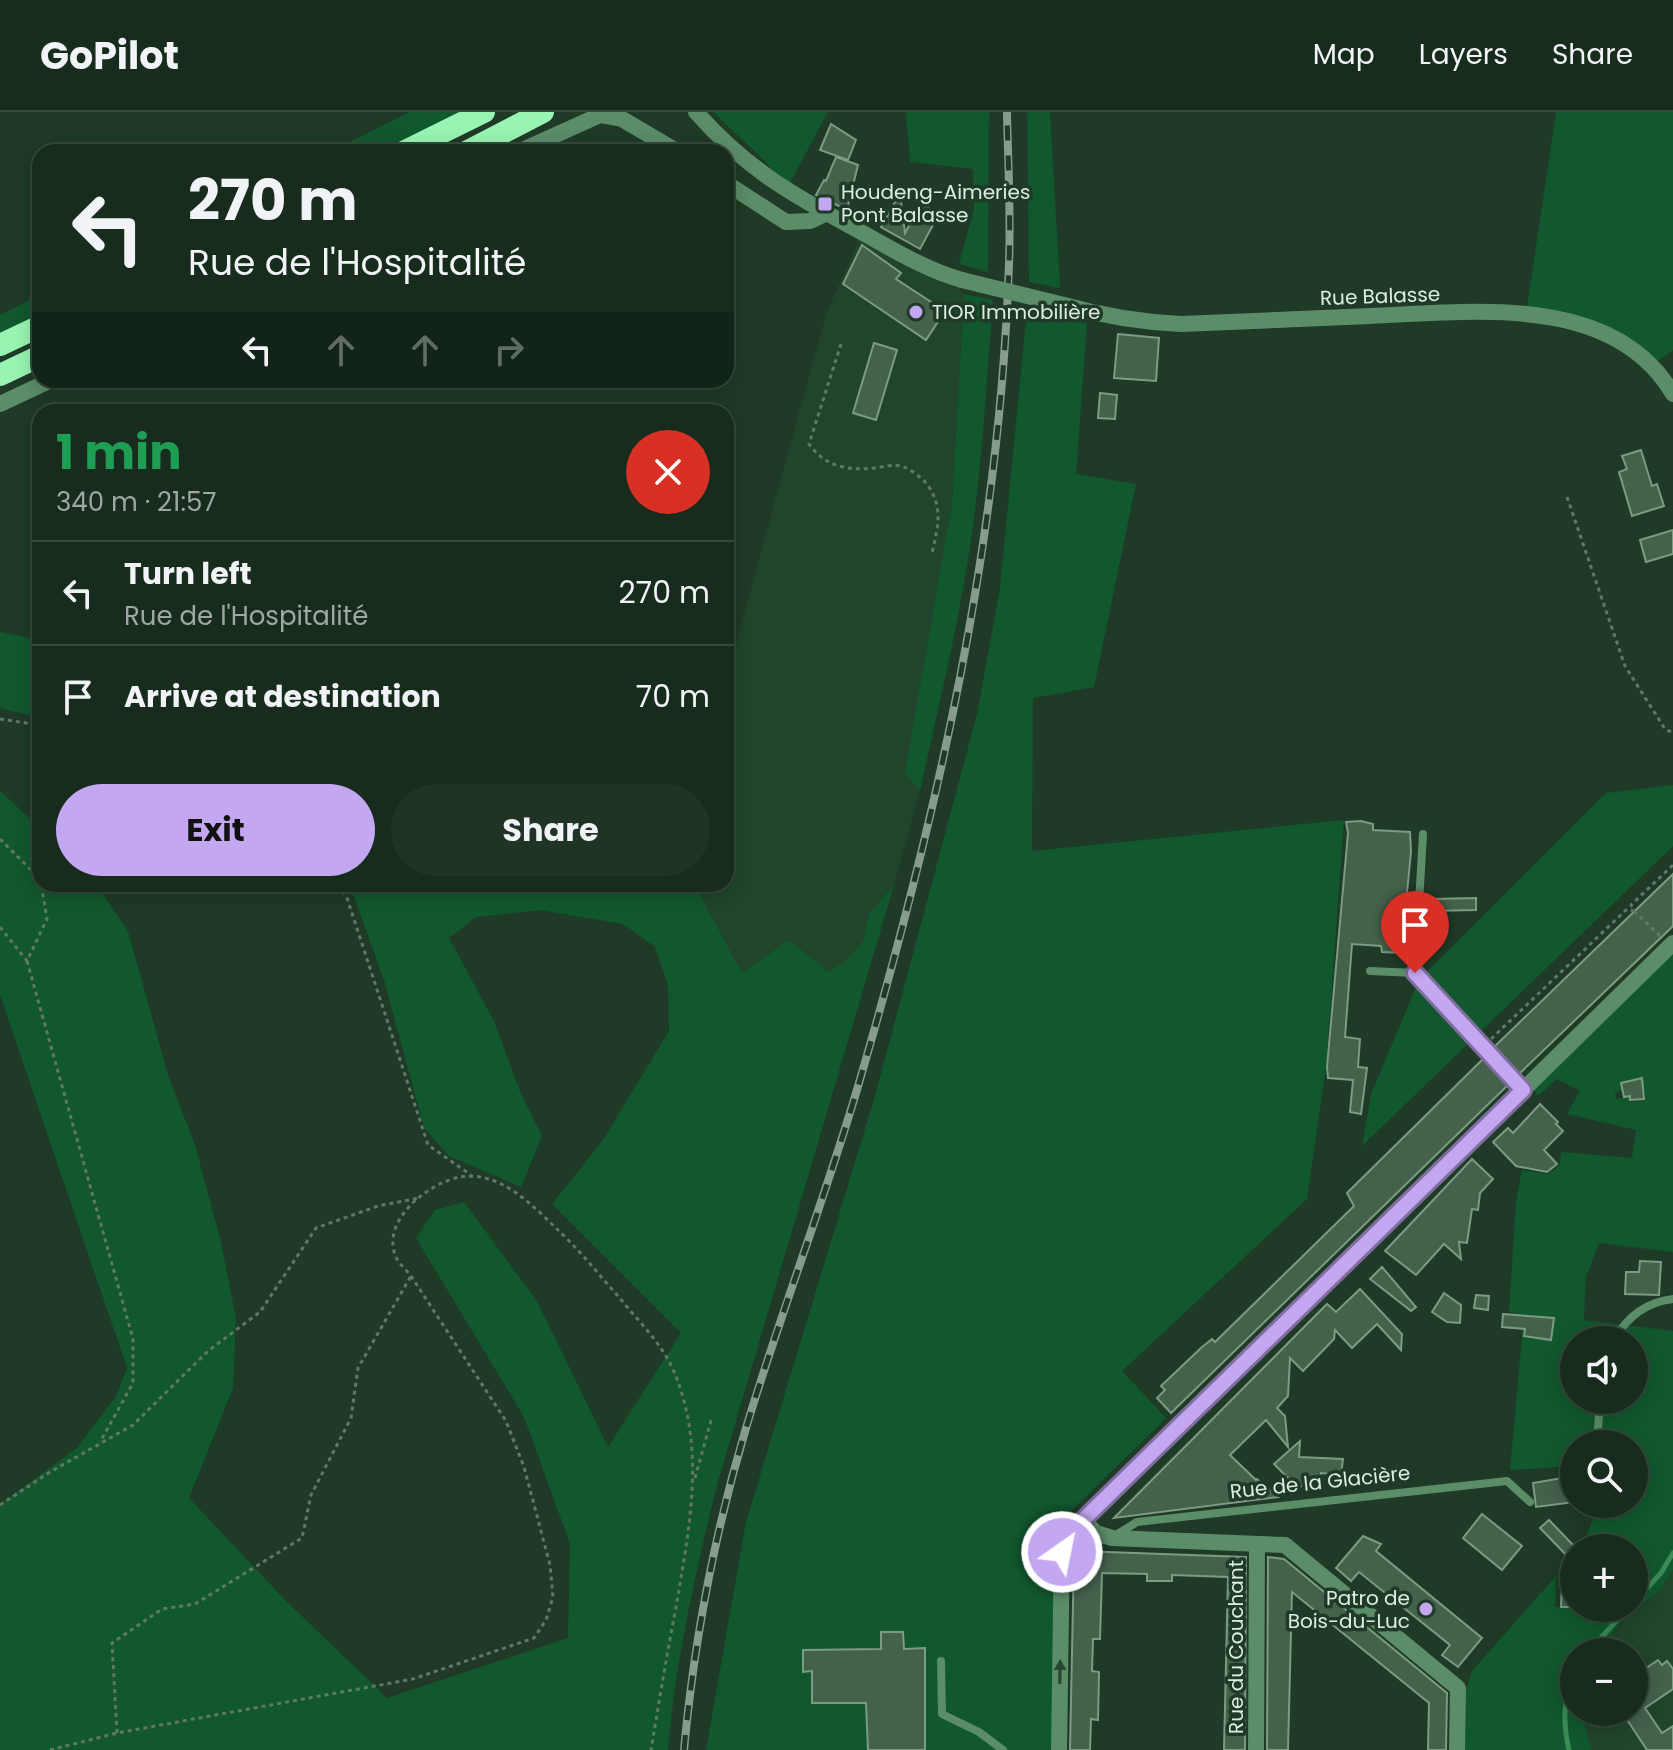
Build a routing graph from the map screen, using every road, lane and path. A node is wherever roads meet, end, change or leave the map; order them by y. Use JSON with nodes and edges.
{"nodes":[{"id":1,"x":484,"y":112,"type":"edge"},
{"id":2,"x":543,"y":112,"type":"edge"},
{"id":3,"x":696,"y":112,"type":"edge"},
{"id":4,"x":419,"y":144,"type":"edge"},
{"id":5,"x":481,"y":144,"type":"edge"},
{"id":6,"x":536,"y":144,"type":"edge"},
{"id":7,"x":664,"y":144,"type":"edge"},
{"id":8,"x":727,"y":144,"type":"edge"},
{"id":9,"x":734,"y":151,"type":"edge"},
{"id":10,"x":734,"y":188,"type":"edge"},
{"id":11,"x":825,"y":214,"type":"junction"},
{"id":12,"x":32,"y":330,"type":"edge"},
{"id":13,"x":841,"y":344,"type":"dead end"},
{"id":14,"x":0,"y":345,"type":"edge"},
{"id":15,"x":32,"y":360,"type":"edge"},
{"id":16,"x":0,"y":375,"type":"edge"},
{"id":17,"x":34,"y":388,"type":"edge"},
{"id":18,"x":1673,"y":394,"type":"edge"},
{"id":19,"x":0,"y":404,"type":"edge"},
{"id":20,"x":1567,"y":497,"type":"dead end"},
{"id":21,"x":932,"y":553,"type":"dead end"},
{"id":22,"x":0,"y":719,"type":"edge"},
{"id":23,"x":32,"y":724,"type":"edge"},
{"id":24,"x":1673,"y":733,"type":"edge"},
{"id":25,"x":1423,"y":834,"type":"dead end"},
{"id":26,"x":0,"y":839,"type":"edge"},
{"id":27,"x":1673,"y":865,"type":"edge"},
{"id":28,"x":32,"y":873,"type":"edge"},
{"id":29,"x":43,"y":892,"type":"edge"},
{"id":30,"x":343,"y":892,"type":"edge"},
{"id":31,"x":1634,"y":911,"type":"junction"},
{"id":32,"x":0,"y":927,"type":"edge"},
{"id":33,"x":1672,"y":945,"type":"edge"},
{"id":34,"x":27,"y":961,"type":"junction"},
{"id":35,"x":1370,"y":971,"type":"dead end"},
{"id":36,"x":1415,"y":973,"type":"junction"},
{"id":37,"x":1483,"y":1048,"type":"junction"},
{"id":38,"x":1523,"y":1090,"type":"junction"},
{"id":39,"x":471,"y":1175,"type":"junction"},
{"id":40,"x":419,"y":1198,"type":"junction"},
{"id":41,"x":411,"y":1276,"type":"junction"},
{"id":42,"x":1673,"y":1299,"type":"edge"},
{"id":43,"x":1621,"y":1326,"type":"edge"},
{"id":44,"x":712,"y":1417,"type":"dead end"},
{"id":45,"x":98,"y":1445,"type":"junction"},
{"id":46,"x":694,"y":1482,"type":"junction"},
{"id":47,"x":1530,"y":1502,"type":"dead end"},
{"id":48,"x":0,"y":1505,"type":"edge"},
{"id":49,"x":1083,"y":1520,"type":"junction"},
{"id":50,"x":1112,"y":1538,"type":"junction"},
{"id":51,"x":1257,"y":1544,"type":"junction"},
{"id":52,"x":941,"y":1661,"type":"dead end"},
{"id":53,"x":117,"y":1733,"type":"junction"},
{"id":54,"x":50,"y":1750,"type":"edge"},
{"id":55,"x":651,"y":1750,"type":"edge"},
{"id":56,"x":1003,"y":1750,"type":"edge"},
{"id":57,"x":1059,"y":1750,"type":"edge"},
{"id":58,"x":1256,"y":1750,"type":"edge"},
{"id":59,"x":1457,"y":1750,"type":"edge"}],
"edges":[{"from":1,"to":4,"type":"highway"},
{"from":2,"to":5,"type":"highway"},
{"from":3,"to":8,"type":"street"},
{"from":6,"to":7,"type":"street"},
{"from":9,"to":11,"type":"street"},
{"from":10,"to":11,"type":"street"},
{"from":11,"to":18,"type":"street","name":"Rue Balasse","bridge":true},
{"from":12,"to":14,"type":"highway"},
{"from":13,"to":21,"type":"path"},
{"from":15,"to":16,"type":"highway"},
{"from":17,"to":19,"type":"street"},
{"from":20,"to":24,"type":"path"},
{"from":22,"to":23,"type":"path"},
{"from":25,"to":36,"type":"lane"},
{"from":26,"to":28,"type":"path"},
{"from":27,"to":31,"type":"path"},
{"from":29,"to":34,"type":"path"},
{"from":30,"to":39,"type":"path"},
{"from":31,"to":33,"type":"path"},
{"from":31,"to":37,"type":"path"},
{"from":32,"to":34,"type":"path"},
{"from":33,"to":38,"type":"street"},
{"from":34,"to":45,"type":"path"},
{"from":35,"to":36,"type":"lane"},
{"from":36,"to":37,"type":"lane"},
{"from":37,"to":38,"type":"lane"},
{"from":38,"to":49,"type":"street"},
{"from":39,"to":40,"type":"path"},
{"from":39,"to":46,"type":"path"},
{"from":40,"to":41,"type":"path"},
{"from":40,"to":45,"type":"path"},
{"from":41,"to":53,"type":"path"},
{"from":41,"to":53,"type":"path"},
{"from":42,"to":43,"type":"lane"},
{"from":44,"to":46,"type":"path"},
{"from":45,"to":48,"type":"path"},
{"from":46,"to":55,"type":"path"},
{"from":47,"to":50,"type":"lane","name":"Rue de la Glacière"},
{"from":49,"to":50,"type":"street"},
{"from":57,"to":49,"type":"street","one_way":true},
{"from":50,"to":51,"type":"street"},
{"from":51,"to":58,"type":"street","name":"Rue du Couchant"},
{"from":51,"to":59,"type":"street"},
{"from":52,"to":56,"type":"lane"},
{"from":53,"to":54,"type":"path"}]}
